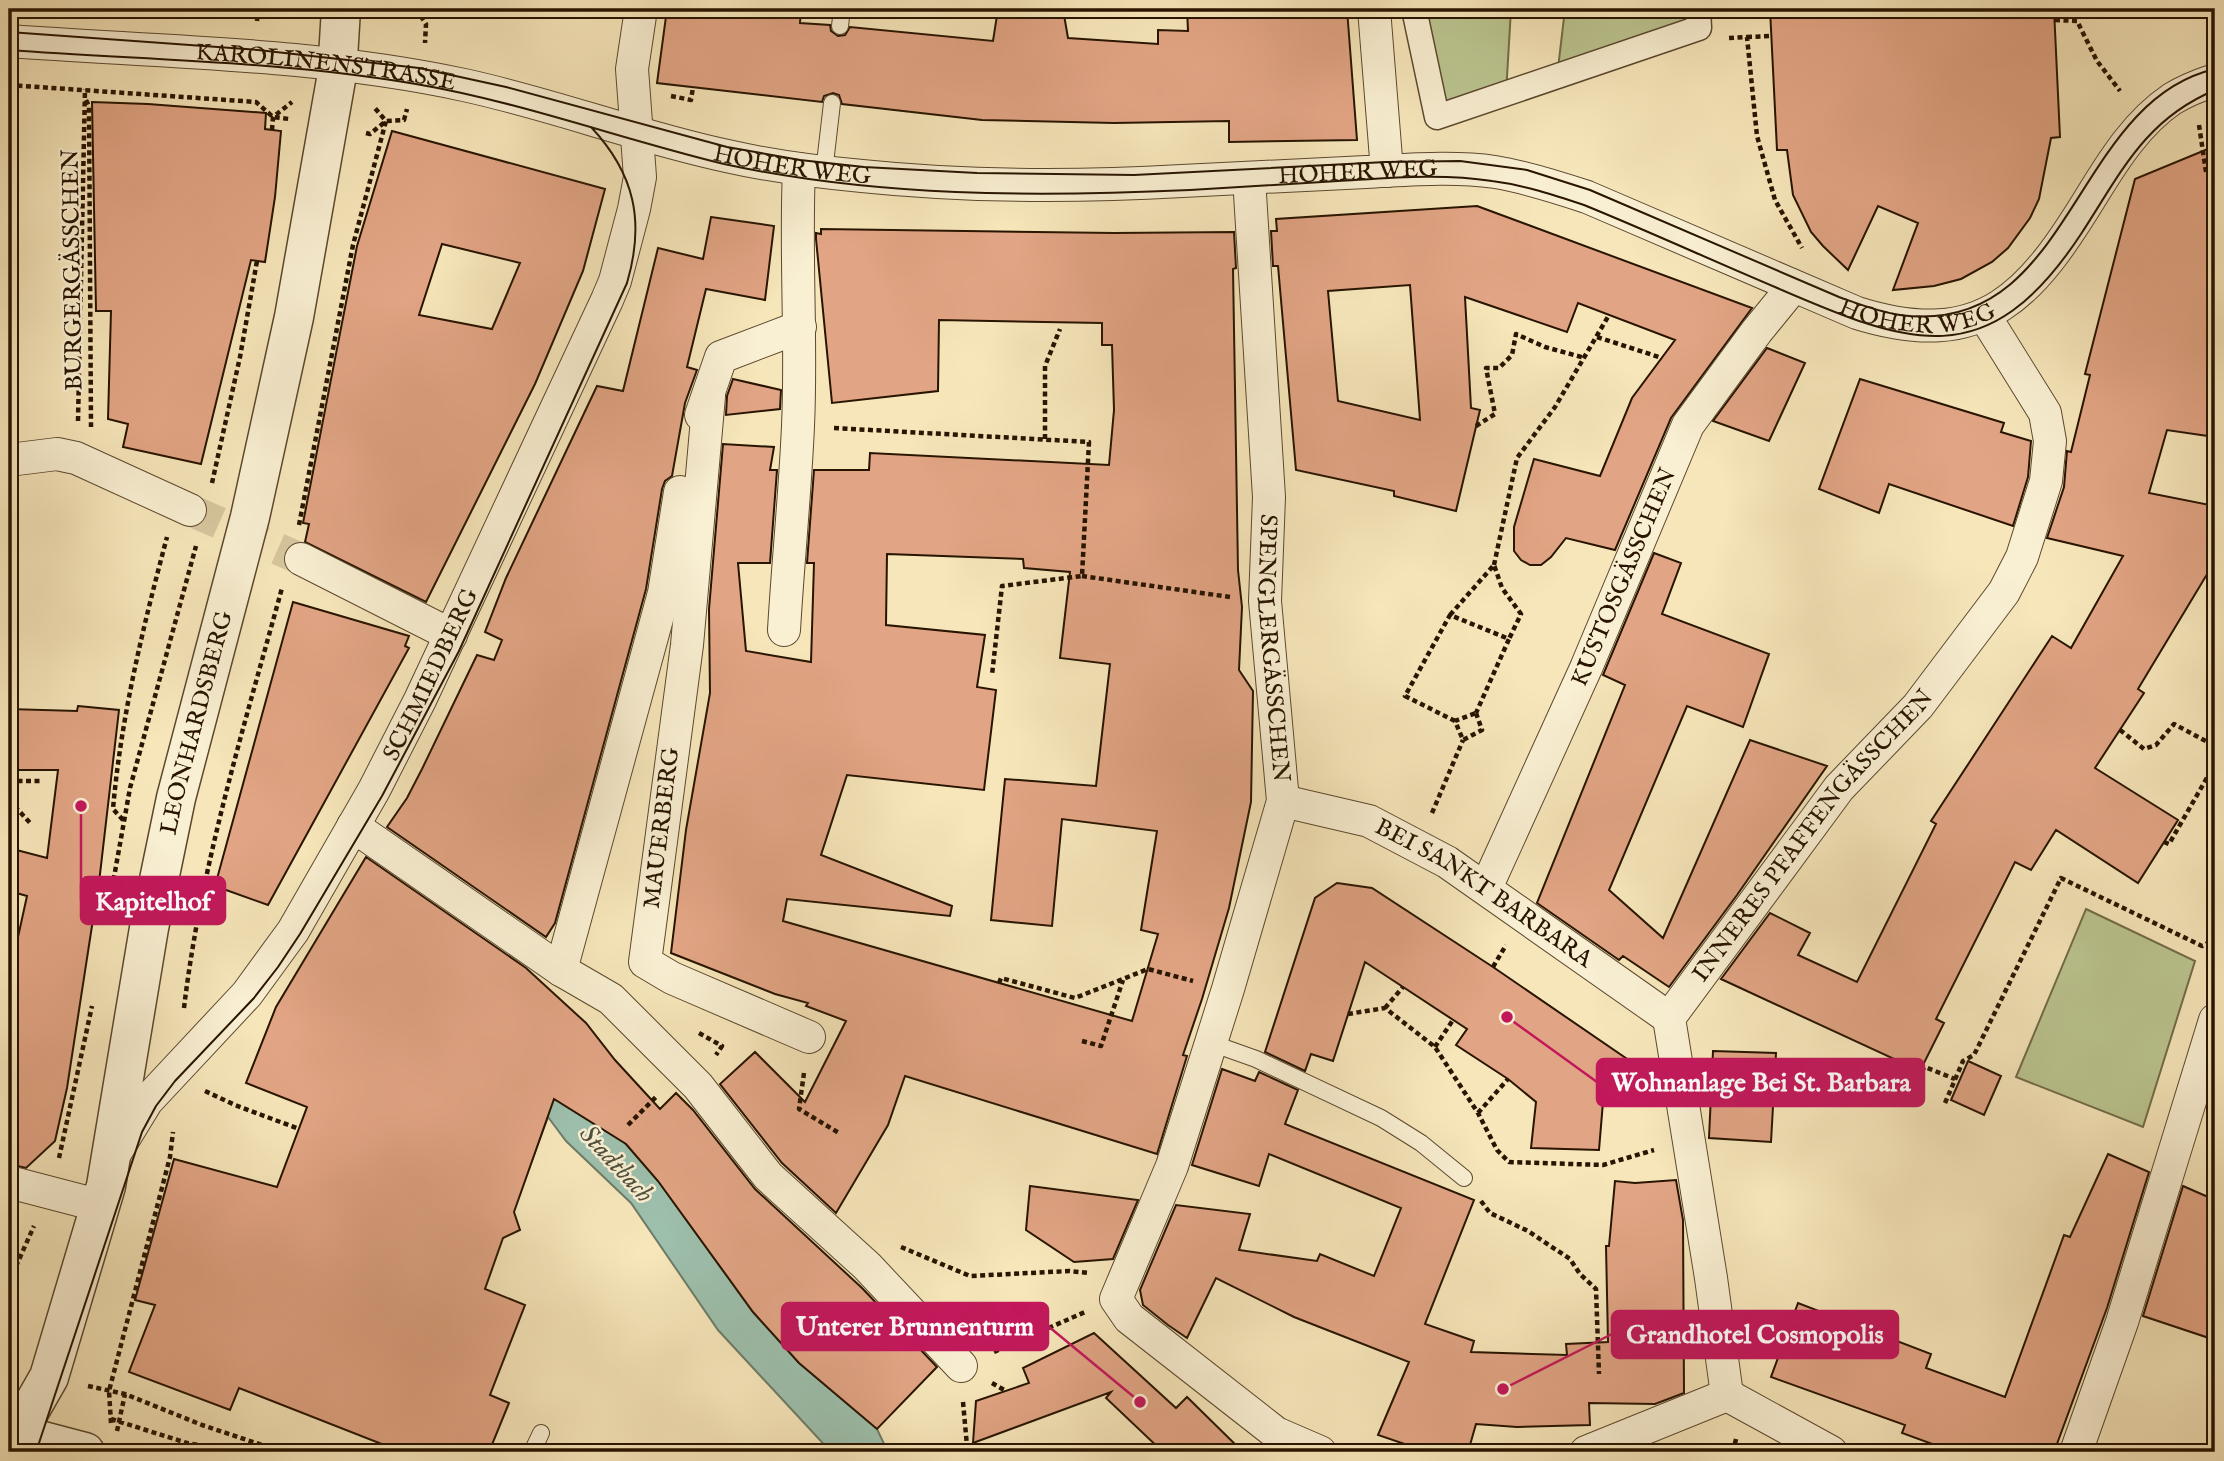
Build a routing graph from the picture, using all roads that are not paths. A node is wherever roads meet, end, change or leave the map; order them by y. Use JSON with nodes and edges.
{"nodes":[{"id":1,"x":341,"y":9,"type":"edge"},
{"id":2,"x":641,"y":9,"type":"edge"},
{"id":3,"x":842,"y":9,"type":"edge"},
{"id":4,"x":1374,"y":9,"type":"edge"},
{"id":5,"x":1414,"y":9,"type":"edge"},
{"id":6,"x":1698,"y":9,"type":"edge"},
{"id":7,"x":840,"y":26,"type":"dead end"},
{"id":8,"x":9,"y":41,"type":"edge"},
{"id":9,"x":338,"y":66,"type":"junction"},
{"id":10,"x":2204,"y":84,"type":"edge"},
{"id":11,"x":832,"y":103,"type":"dead end"},
{"id":12,"x":635,"y":132,"type":"junction"},
{"id":13,"x":811,"y":171,"type":"junction"},
{"id":14,"x":1387,"y":171,"type":"junction"},
{"id":15,"x":1249,"y":178,"type":"junction"},
{"id":16,"x":1791,"y":285,"type":"junction"},
{"id":17,"x":1984,"y":315,"type":"junction"},
{"id":18,"x":800,"y":327,"type":"junction"},
{"id":19,"x":709,"y":396,"type":"junction"},
{"id":20,"x":9,"y":460,"type":"edge"},
{"id":21,"x":200,"y":501,"type":"tunnel mouth"},
{"id":22,"x":294,"y":556,"type":"tunnel mouth"},
{"id":23,"x":784,"y":630,"type":"dead end"},
{"id":24,"x":452,"y":635,"type":"junction"},
{"id":25,"x":1283,"y":801,"type":"junction"},
{"id":26,"x":353,"y":826,"type":"junction"},
{"id":27,"x":1486,"y":888,"type":"junction"},
{"id":28,"x":561,"y":970,"type":"junction"},
{"id":29,"x":1669,"y":1018,"type":"junction"},
{"id":30,"x":2215,"y":1020,"type":"edge"},
{"id":31,"x":809,"y":1037,"type":"road end"},
{"id":32,"x":1211,"y":1043,"type":"junction"},
{"id":33,"x":111,"y":1162,"type":"junction"},
{"id":34,"x":1464,"y":1178,"type":"road end"},
{"id":35,"x":9,"y":1182,"type":"edge"},
{"id":36,"x":101,"y":1206,"type":"junction"},
{"id":37,"x":961,"y":1366,"type":"road end"},
{"id":38,"x":1727,"y":1395,"type":"junction"},
{"id":39,"x":541,"y":1433,"type":"dead end"},
{"id":40,"x":48,"y":1444,"type":"edge"},
{"id":41,"x":1598,"y":1450,"type":"edge"},
{"id":42,"x":532,"y":1452,"type":"edge"},
{"id":43,"x":1320,"y":1452,"type":"edge"},
{"id":44,"x":1831,"y":1452,"type":"edge"},
{"id":45,"x":2076,"y":1452,"type":"edge"}],
"edges":[{"from":1,"to":9,"type":"street","name":"LEONHARDSBERG"},
{"from":2,"to":12,"type":"street","name":"SCHMIEDBERG"},
{"from":3,"to":7,"type":"lane"},
{"from":4,"to":14,"type":"street"},
{"from":5,"to":6,"type":"street"},
{"from":8,"to":9,"type":"street","name":"KAROLINENSTRASSE"},
{"from":9,"to":12,"type":"street","name":"KAROLINENSTRASSE"},
{"from":9,"to":33,"type":"street","name":"LEONHARDSBERG"},
{"from":10,"to":17,"type":"street","name":"HOHER WEG"},
{"from":11,"to":13,"type":"lane"},
{"from":12,"to":13,"type":"street","name":"HOHER WEG"},
{"from":12,"to":24,"type":"street","name":"SCHMIEDBERG"},
{"from":13,"to":15,"type":"street","name":"HOHER WEG"},
{"from":13,"to":18,"type":"street"},
{"from":14,"to":15,"type":"street","name":"HOHER WEG"},
{"from":14,"to":16,"type":"street","name":"HOHER WEG"},
{"from":15,"to":25,"type":"street","name":"SPENGLERGÄSSCHEN"},
{"from":16,"to":17,"type":"street","name":"HOHER WEG"},
{"from":16,"to":27,"type":"street","name":"KUSTOSGÄSSCHEN"},
{"from":17,"to":29,"type":"street","name":"INNERES PFAFFENGÄSSCHEN"},
{"from":18,"to":19,"type":"street","name":"MAUERBERG"},
{"from":18,"to":23,"type":"street"},
{"from":19,"to":28,"type":"street","name":"MAUERBERG"},
{"from":19,"to":31,"type":"street","name":"MAUERBERG"},
{"from":20,"to":21,"type":"street"},
{"from":22,"to":24,"type":"street"},
{"from":24,"to":26,"type":"street","name":"SCHMIEDBERG"},
{"from":25,"to":27,"type":"street","name":"BEI SANKT BARBARA"},
{"from":25,"to":32,"type":"street","name":"SPENGLERGÄSSCHEN"},
{"from":26,"to":28,"type":"street"},
{"from":26,"to":33,"type":"street","name":"SCHMIEDBERG"},
{"from":27,"to":29,"type":"street","name":"BEI SANKT BARBARA"},
{"from":28,"to":37,"type":"street"},
{"from":29,"to":38,"type":"street"},
{"from":30,"to":45,"type":"street"},
{"from":32,"to":34,"type":"lane"},
{"from":32,"to":43,"type":"street","name":"SPENGLERGÄSSCHEN"},
{"from":33,"to":36,"type":"street","name":"LEONHARDSBERG"},
{"from":35,"to":36,"type":"street"},
{"from":36,"to":40,"type":"street","name":"LEONHARDSBERG"},
{"from":38,"to":41,"type":"street"},
{"from":38,"to":44,"type":"street"},
{"from":39,"to":42,"type":"lane"}]}
